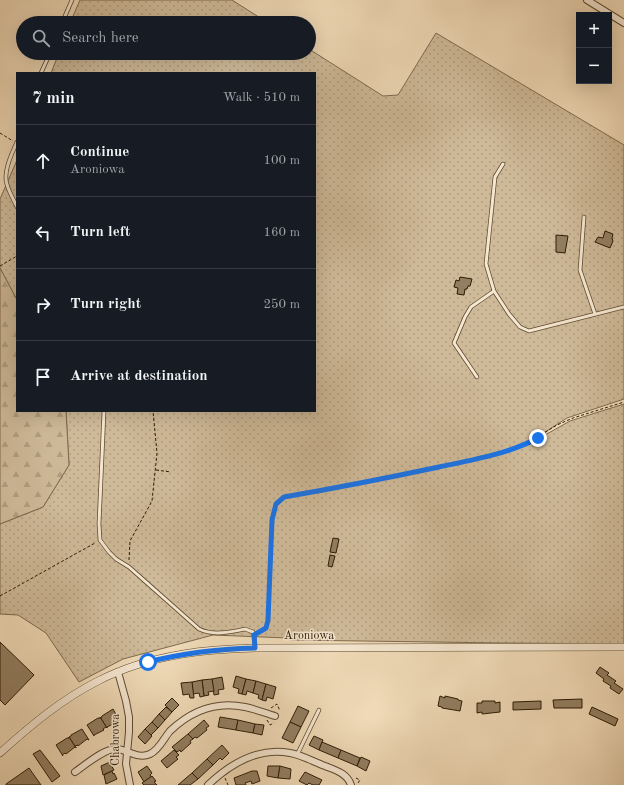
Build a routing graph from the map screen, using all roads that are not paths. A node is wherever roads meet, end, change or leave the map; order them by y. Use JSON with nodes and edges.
{"nodes":[{"id":1,"x":72,"y":0,"type":"edge"},
{"id":2,"x":587,"y":0,"type":"edge"},
{"id":3,"x":65,"y":16,"type":"edge"},
{"id":4,"x":624,"y":23,"type":"edge"},
{"id":5,"x":47,"y":60,"type":"edge"},
{"id":6,"x":41,"y":72,"type":"edge"},
{"id":7,"x":16,"y":146,"type":"edge"},
{"id":8,"x":503,"y":164,"type":"dead end"},
{"id":9,"x":16,"y":205,"type":"edge"},
{"id":10,"x":584,"y":217,"type":"dead end"},
{"id":11,"x":494,"y":291,"type":"junction"},
{"id":12,"x":624,"y":307,"type":"edge"},
{"id":13,"x":596,"y":314,"type":"junction"},
{"id":14,"x":477,"y":377,"type":"dead end"},
{"id":15,"x":104,"y":412,"type":"edge"},
{"id":16,"x":624,"y":647,"type":"edge"},
{"id":17,"x":255,"y":648,"type":"junction"},
{"id":18,"x":118,"y":672,"type":"junction"},
{"id":19,"x":318,"y":710,"type":"dead end"},
{"id":20,"x":275,"y":719,"type":"road end"},
{"id":21,"x":126,"y":752,"type":"junction"},
{"id":22,"x":0,"y":753,"type":"edge"},
{"id":23,"x":297,"y":755,"type":"junction"},
{"id":24,"x":75,"y":772,"type":"dead end"},
{"id":25,"x":130,"y":785,"type":"edge"},
{"id":26,"x":208,"y":785,"type":"edge"},
{"id":27,"x":351,"y":785,"type":"edge"}],
"edges":[{"from":1,"to":3,"type":"lane"},
{"from":2,"to":4,"type":"street"},
{"from":5,"to":6,"type":"lane"},
{"from":7,"to":9,"type":"lane"},
{"from":8,"to":11,"type":"lane"},
{"from":10,"to":13,"type":"lane"},
{"from":11,"to":13,"type":"lane"},
{"from":11,"to":14,"type":"lane"},
{"from":12,"to":13,"type":"lane"},
{"from":15,"to":17,"type":"lane"},
{"from":16,"to":17,"type":"street","name":"Aroniowa"},
{"from":17,"to":18,"type":"street","name":"Aroniowa"},
{"from":18,"to":21,"type":"street","name":"Chabrowa"},
{"from":18,"to":22,"type":"street","name":"Aroniowa"},
{"from":19,"to":23,"type":"lane"},
{"from":20,"to":21,"type":"street"},
{"from":21,"to":24,"type":"street"},
{"from":21,"to":25,"type":"street","name":"Chabrowa"},
{"from":23,"to":26,"type":"street"},
{"from":23,"to":27,"type":"street"}]}
